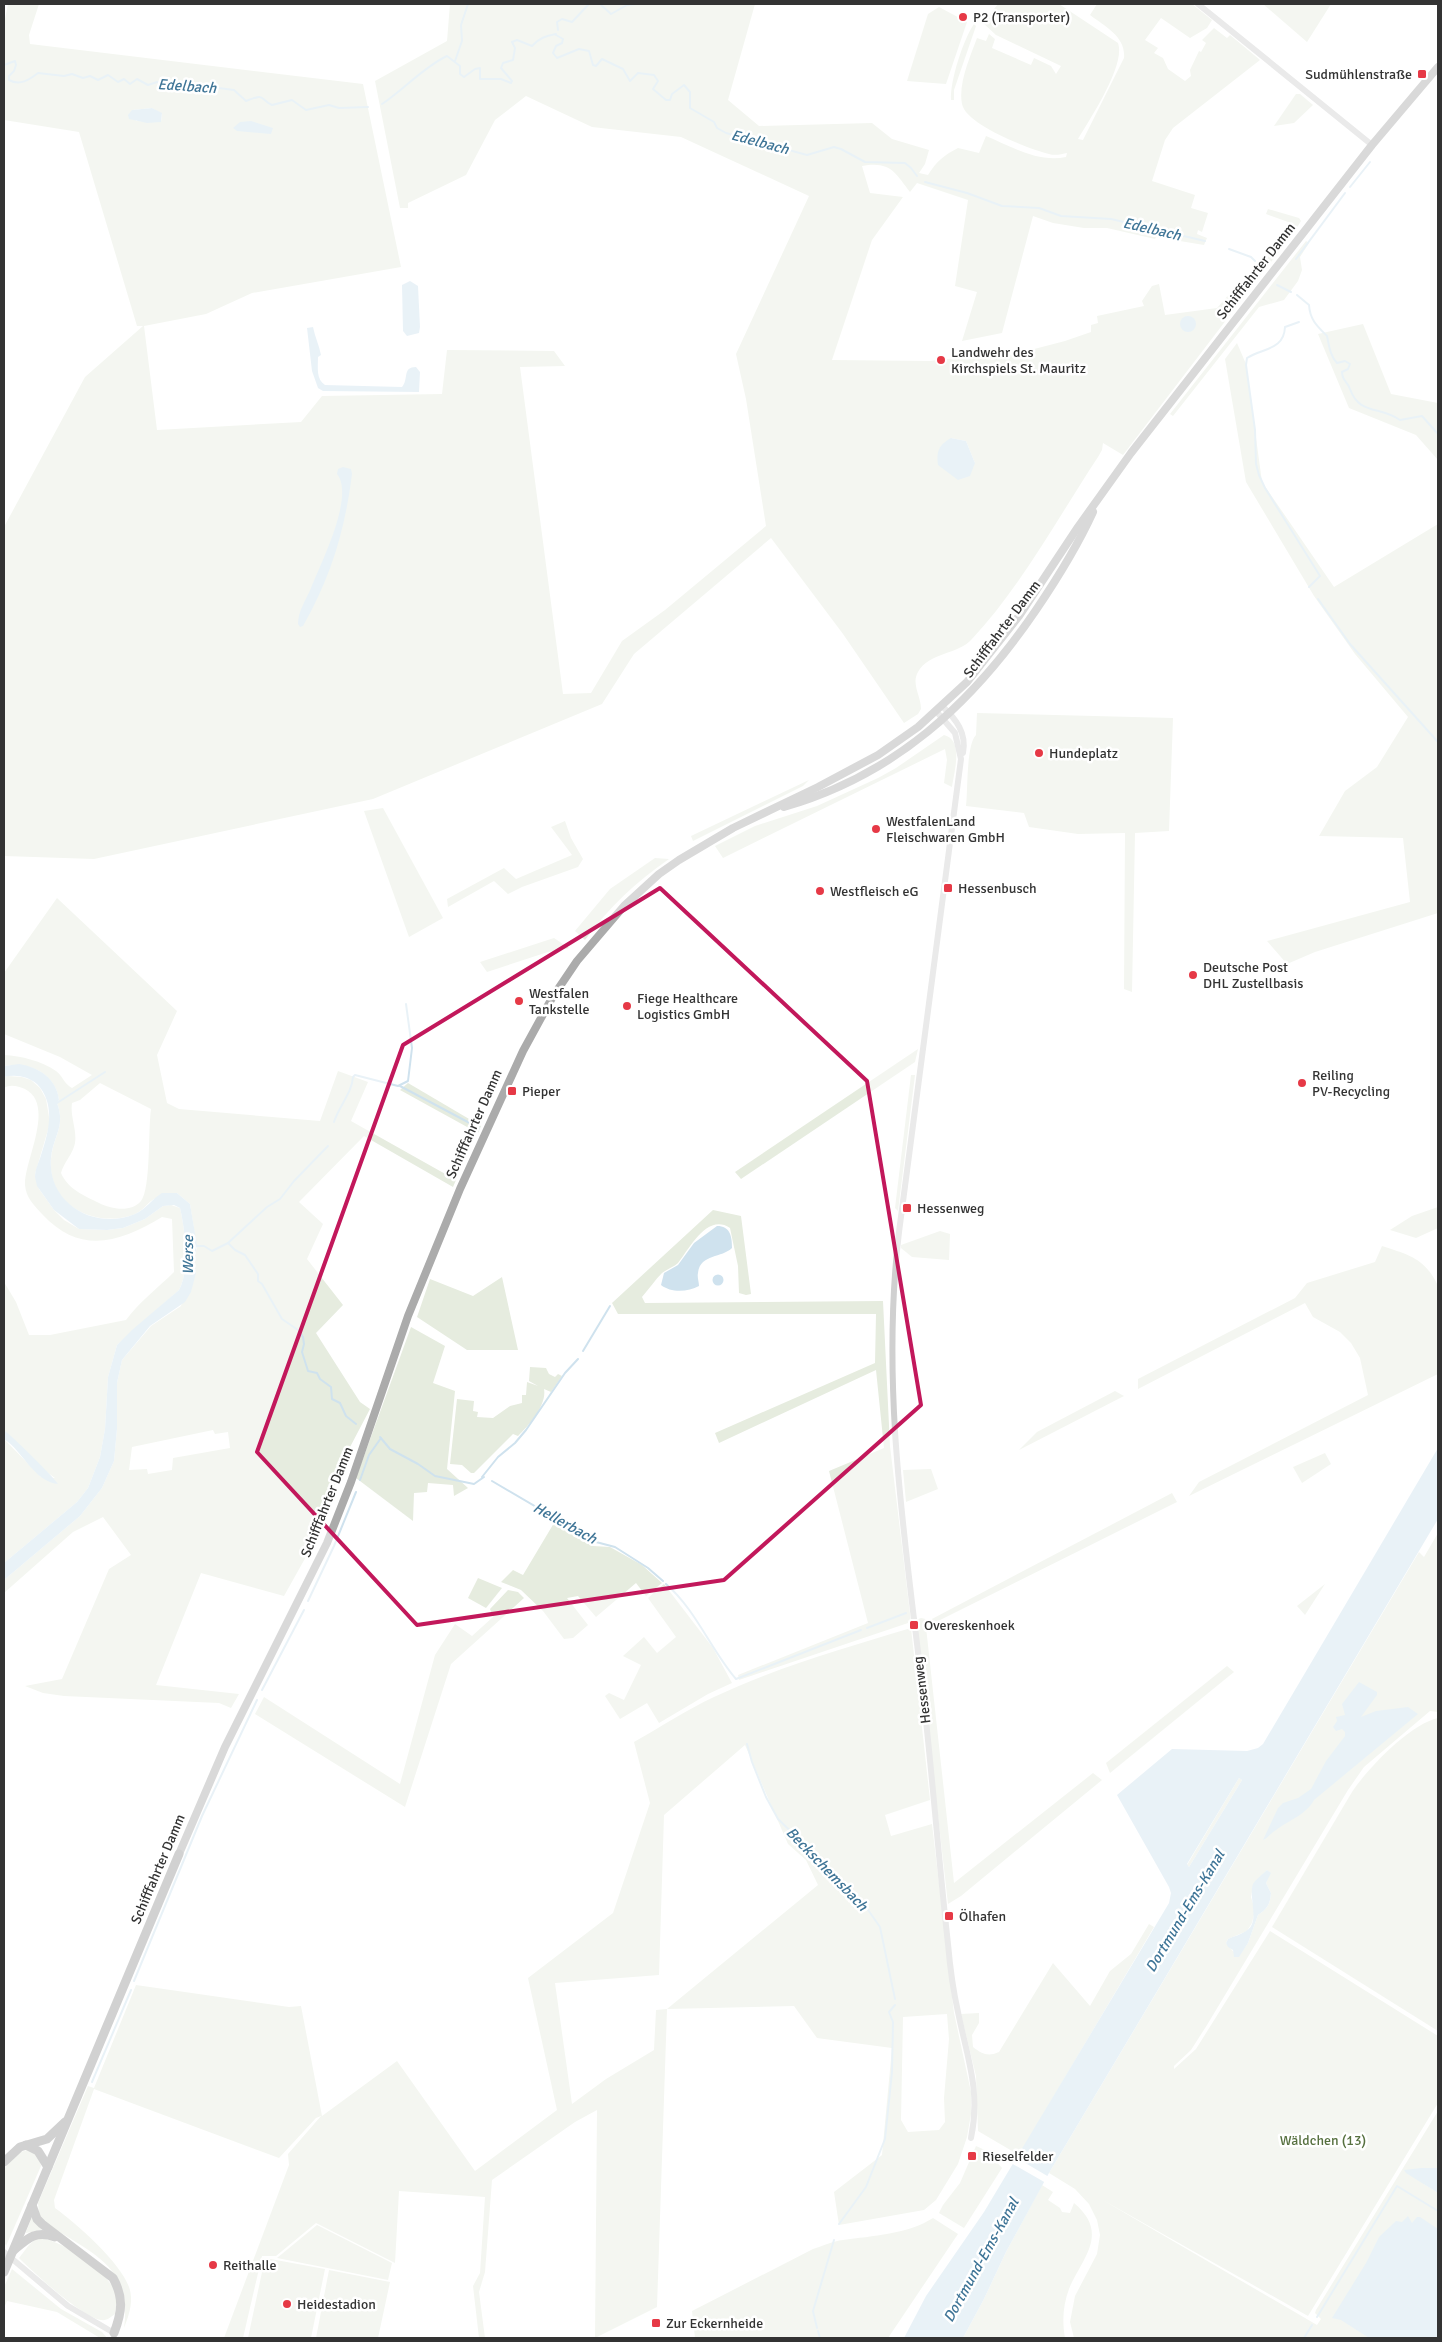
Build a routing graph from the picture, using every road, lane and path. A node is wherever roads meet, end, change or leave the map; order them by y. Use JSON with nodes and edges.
{"nodes":[{"id":1,"x":1198,"y":4,"type":"edge"},
{"id":2,"x":1438,"y":68,"type":"edge"},
{"id":3,"x":1372,"y":146,"type":"junction"},
{"id":4,"x":1100,"y":496,"type":"junction"},
{"id":5,"x":939,"y":708,"type":"junction"},
{"id":6,"x":950,"y":713,"type":"junction"},
{"id":7,"x":943,"y":719,"type":"junction"},
{"id":8,"x":961,"y":759,"type":"junction"},
{"id":9,"x":762,"y":814,"type":"junction"},
{"id":10,"x":179,"y":1854,"type":"joint"},
{"id":11,"x":68,"y":2118,"type":"junction"},
{"id":12,"x":971,"y":2138,"type":"dead end"},
{"id":13,"x":26,"y":2145,"type":"junction"},
{"id":14,"x":4,"y":2162,"type":"edge"},
{"id":15,"x":48,"y":2167,"type":"junction"},
{"id":16,"x":32,"y":2205,"type":"junction"},
{"id":17,"x":60,"y":2238,"type":"junction"},
{"id":18,"x":8,"y":2252,"type":"edge"},
{"id":19,"x":5,"y":2268,"type":"edge"},
{"id":20,"x":114,"y":2336,"type":"edge"}],
"edges":[{"from":1,"to":3,"type":"street"},
{"from":2,"to":3,"type":"main road","name":"Schifffahrter Damm"},
{"from":3,"to":4,"type":"main road","name":"Schifffahrter Damm"},
{"from":4,"to":5,"type":"main road","name":"Schifffahrter Damm"},
{"from":4,"to":6,"type":"main road","name":"Schifffahrter Damm"},
{"from":5,"to":6,"type":"street"},
{"from":5,"to":7,"type":"street","name":"Hessenweg"},
{"from":5,"to":9,"type":"main road","name":"Schifffahrter Damm"},
{"from":6,"to":7,"type":"main road","name":"Schifffahrter Damm"},
{"from":6,"to":8,"type":"street"},
{"from":7,"to":8,"type":"street","name":"Hessenweg"},
{"from":7,"to":9,"type":"main road","name":"Schifffahrter Damm"},
{"from":8,"to":12,"type":"street","name":"Hessenweg"},
{"from":9,"to":10,"type":"main road","name":"Schifffahrter Damm"},
{"from":10,"to":11,"type":"highway","name":"Schifffahrter Damm"},
{"from":11,"to":13,"type":"highway"},
{"from":11,"to":15,"type":"highway","name":"Schifffahrter Damm"},
{"from":13,"to":14,"type":"highway"},
{"from":13,"to":15,"type":"highway"},
{"from":15,"to":16,"type":"highway","name":"Schifffahrter Damm"},
{"from":16,"to":17,"type":"highway"},
{"from":16,"to":18,"type":"highway","name":"Schifffahrter Damm"},
{"from":17,"to":18,"type":"highway"},
{"from":17,"to":20,"type":"highway"},
{"from":18,"to":19,"type":"highway","name":"Schifffahrter Damm"},
{"from":18,"to":20,"type":"street"}]}
